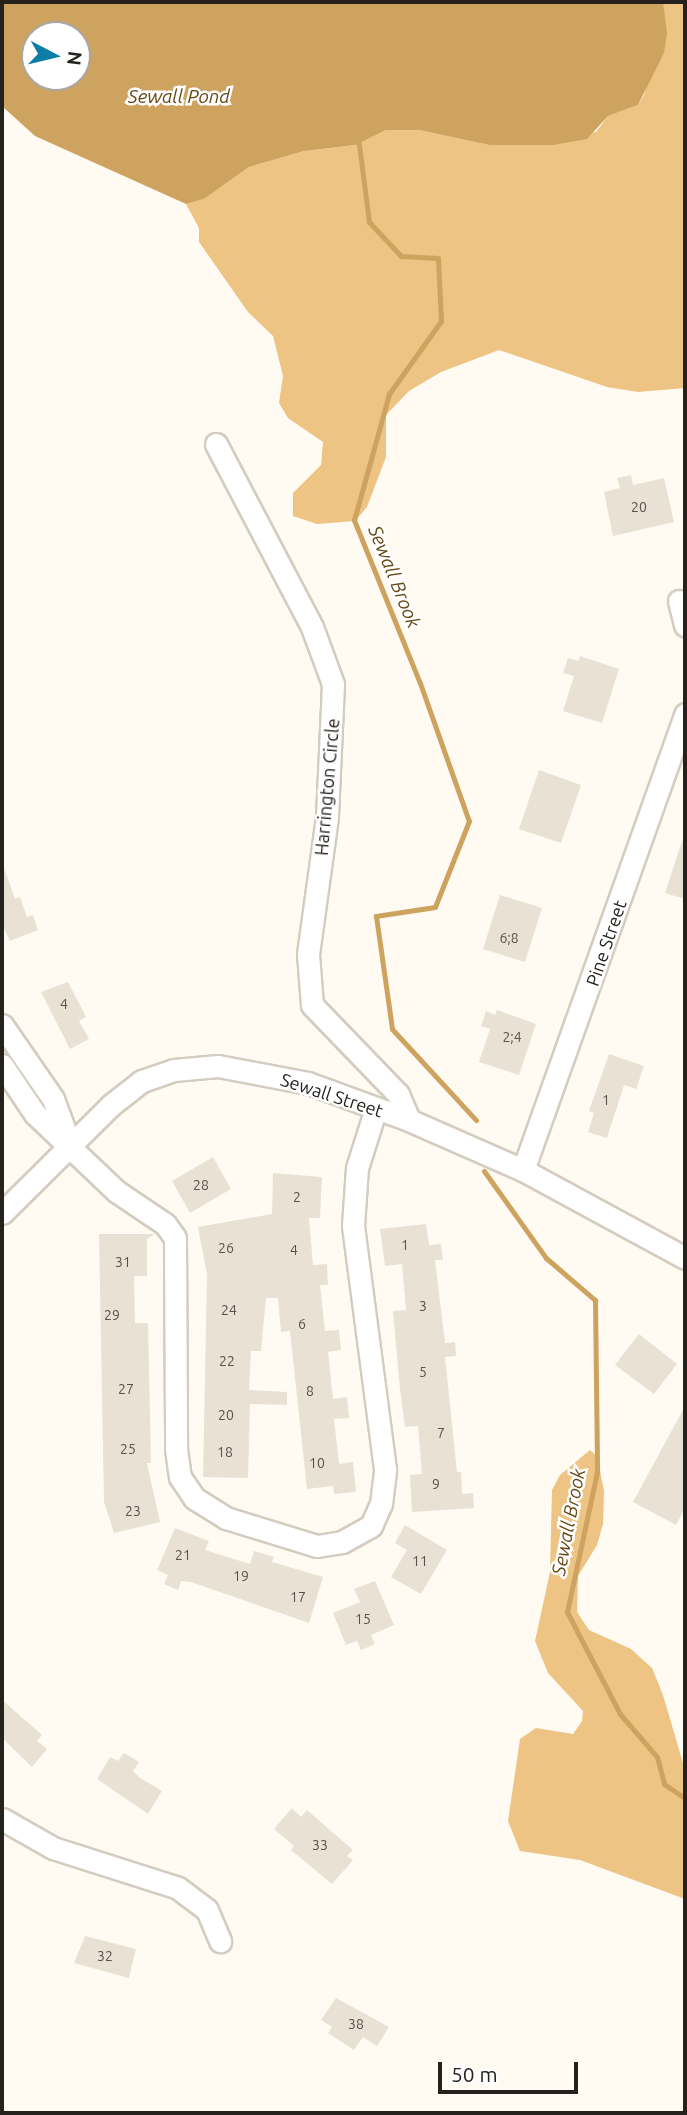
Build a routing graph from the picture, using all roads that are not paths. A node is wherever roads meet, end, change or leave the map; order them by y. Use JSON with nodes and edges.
{"nodes":[{"id":1,"x":216,"y":444,"type":"dead end"},
{"id":2,"x":679,"y":601,"type":"dead end"},
{"id":3,"x":685,"y":625,"type":"edge"},
{"id":4,"x":685,"y":714,"type":"edge"},
{"id":5,"x":2,"y":1025,"type":"edge"},
{"id":6,"x":25,"y":1058,"type":"junction"},
{"id":7,"x":4,"y":1068,"type":"edge"},
{"id":8,"x":376,"y":1108,"type":"junction"},
{"id":9,"x":409,"y":1120,"type":"junction"},
{"id":10,"x":70,"y":1144,"type":"junction"},
{"id":11,"x":523,"y":1170,"type":"junction"},
{"id":12,"x":2,"y":1213,"type":"edge"},
{"id":13,"x":685,"y":1258,"type":"edge"},
{"id":14,"x":2,"y":1819,"type":"edge"},
{"id":15,"x":220,"y":1941,"type":"dead end"}],
"edges":[{"from":1,"to":9,"type":"street","name":"Harrington Circle"},
{"from":2,"to":3,"type":"street"},
{"from":4,"to":11,"type":"street","name":"Pine Street"},
{"from":5,"to":6,"type":"street"},
{"from":6,"to":7,"type":"street"},
{"from":6,"to":10,"type":"street"},
{"from":7,"to":10,"type":"street"},
{"from":8,"to":9,"type":"street","name":"Sewall Street"},
{"from":8,"to":10,"type":"street","name":"Sewall Street"},
{"from":8,"to":10,"type":"street"},
{"from":9,"to":11,"type":"street","name":"Sewall Street"},
{"from":10,"to":12,"type":"street","name":"Sewall Street"},
{"from":11,"to":13,"type":"street","name":"Sewall Street"},
{"from":14,"to":15,"type":"street"}]}
